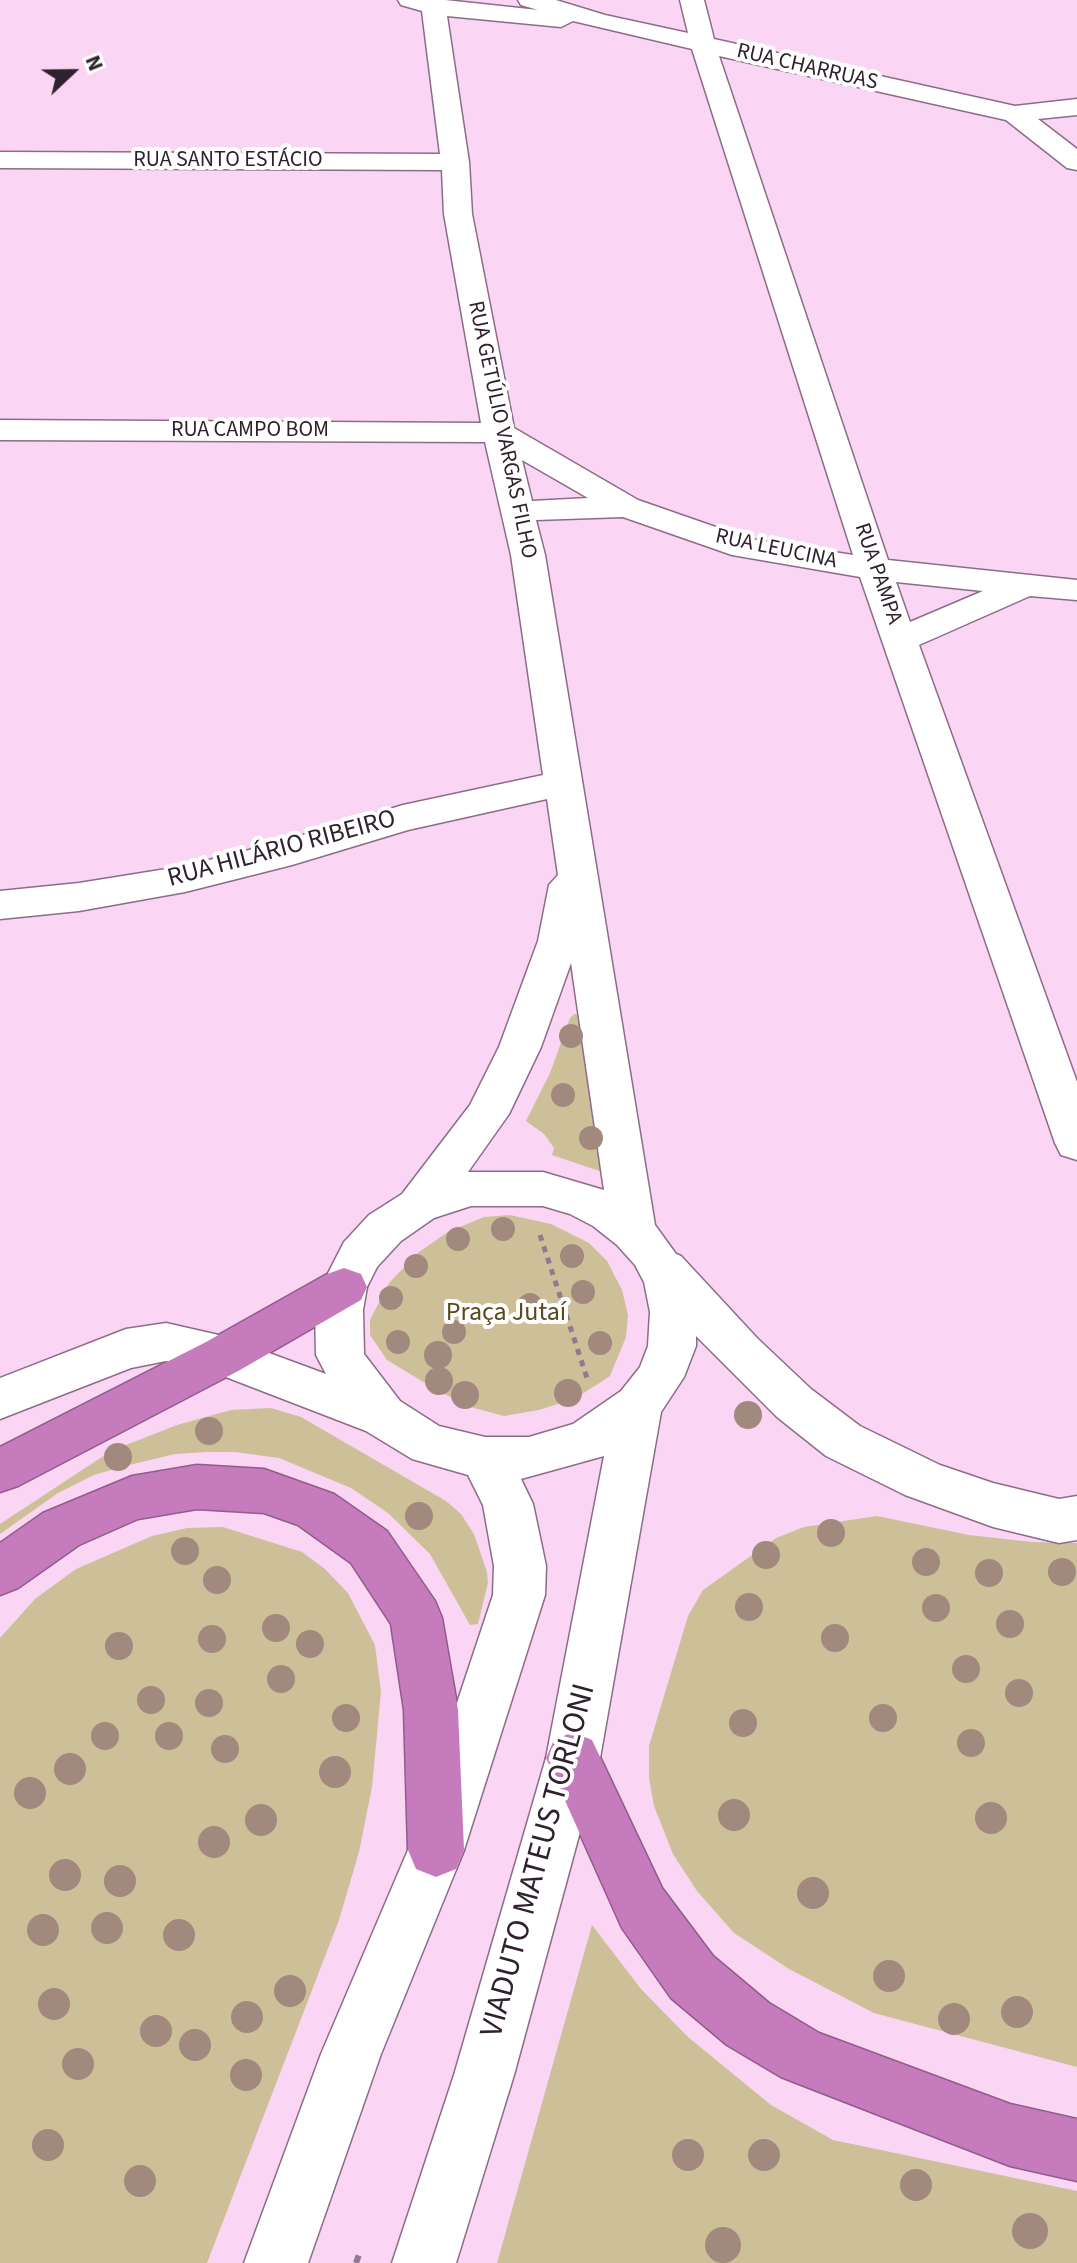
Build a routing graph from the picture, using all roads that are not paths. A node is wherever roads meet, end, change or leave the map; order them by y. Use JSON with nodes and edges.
{"nodes":[{"id":1,"x":530,"y":0,"type":"edge"},
{"id":2,"x":692,"y":0,"type":"edge"},
{"id":3,"x":426,"y":2,"type":"edge"},
{"id":4,"x":599,"y":21,"type":"junction"},
{"id":5,"x":703,"y":44,"type":"junction"},
{"id":6,"x":1077,"y":107,"type":"edge"},
{"id":7,"x":1015,"y":114,"type":"junction"},
{"id":8,"x":0,"y":160,"type":"edge"},
{"id":9,"x":455,"y":162,"type":"junction"},
{"id":10,"x":1077,"y":162,"type":"edge"},
{"id":11,"x":0,"y":430,"type":"edge"},
{"id":12,"x":499,"y":433,"type":"junction"},
{"id":13,"x":626,"y":507,"type":"junction"},
{"id":14,"x":518,"y":511,"type":"junction"},
{"id":15,"x":874,"y":569,"type":"junction"},
{"id":16,"x":1026,"y":585,"type":"junction"},
{"id":17,"x":1077,"y":590,"type":"edge"},
{"id":18,"x":900,"y":640,"type":"junction"},
{"id":19,"x":563,"y":783,"type":"junction"},
{"id":20,"x":574,"y":859,"type":"junction"},
{"id":21,"x":0,"y":905,"type":"edge"},
{"id":22,"x":1077,"y":1143,"type":"edge"},
{"id":23,"x":418,"y":1206,"type":"junction"},
{"id":24,"x":642,"y":1242,"type":"junction"},
{"id":25,"x":344,"y":1287,"type":"junction"},
{"id":26,"x":223,"y":1356,"type":"junction"},
{"id":27,"x":615,"y":1398,"type":"junction"},
{"id":28,"x":0,"y":1399,"type":"edge"},
{"id":29,"x":383,"y":1416,"type":"junction"},
{"id":30,"x":485,"y":1458,"type":"junction"},
{"id":31,"x":0,"y":1471,"type":"edge"},
{"id":32,"x":1077,"y":1518,"type":"edge"},
{"id":33,"x":0,"y":1572,"type":"edge"},
{"id":34,"x":573,"y":1758,"type":"junction"},
{"id":35,"x":436,"y":1850,"type":"junction"},
{"id":36,"x":1077,"y":2150,"type":"edge"},
{"id":37,"x":276,"y":2263,"type":"edge"},
{"id":38,"x":424,"y":2263,"type":"edge"}],
"edges":[{"from":1,"to":4,"type":"street","name":"RUA CHARRUAS"},
{"from":2,"to":5,"type":"street","name":"RUA PAMPA"},
{"from":3,"to":4,"type":"street","name":"RUA CHARRUAS"},
{"from":3,"to":9,"type":"street","name":"RUA GETÚLIO VARGAS FILHO"},
{"from":4,"to":5,"type":"street","name":"RUA CHARRUAS"},
{"from":5,"to":7,"type":"street","name":"RUA CHARRUAS"},
{"from":5,"to":15,"type":"street","name":"RUA PAMPA"},
{"from":6,"to":7,"type":"street"},
{"from":7,"to":10,"type":"street"},
{"from":8,"to":9,"type":"street","name":"RUA SANTO ESTÁCIO"},
{"from":9,"to":12,"type":"street","name":"RUA GETÚLIO VARGAS FILHO"},
{"from":11,"to":12,"type":"street","name":"RUA CAMPO BOM"},
{"from":12,"to":13,"type":"street","name":"RUA LEUCINA"},
{"from":12,"to":14,"type":"street","name":"RUA GETÚLIO VARGAS FILHO"},
{"from":13,"to":14,"type":"street","name":"RUA LEUCINA"},
{"from":13,"to":15,"type":"street","name":"RUA LEUCINA"},
{"from":14,"to":19,"type":"street","name":"RUA GETÚLIO VARGAS FILHO"},
{"from":15,"to":16,"type":"street","name":"RUA LEUCINA"},
{"from":15,"to":18,"type":"street","name":"RUA PAMPA"},
{"from":16,"to":17,"type":"street","name":"RUA LEUCINA"},
{"from":16,"to":18,"type":"street","name":"RUA LEUCINA"},
{"from":18,"to":22,"type":"street","name":"RUA PAMPA"},
{"from":19,"to":20,"type":"street","name":"RUA GETÚLIO VARGAS FILHO"},
{"from":19,"to":21,"type":"street","name":"RUA HILÁRIO RIBEIRO"},
{"from":20,"to":23,"type":"street","name":"RUA GETÚLIO VARGAS FILHO"},
{"from":20,"to":24,"type":"street","name":"RUA GETÚLIO VARGAS FILHO"},
{"from":23,"to":24,"type":"street"},
{"from":23,"to":25,"type":"street"},
{"from":24,"to":27,"type":"street"},
{"from":24,"to":32,"type":"street"},
{"from":25,"to":26,"type":"highway"},
{"from":25,"to":29,"type":"street"},
{"from":26,"to":28,"type":"street"},
{"from":26,"to":29,"type":"street"},
{"from":26,"to":31,"type":"highway"},
{"from":27,"to":30,"type":"street"},
{"from":27,"to":34,"type":"street","name":"VIADUTO MATEUS TORLONI"},
{"from":29,"to":30,"type":"street"},
{"from":30,"to":35,"type":"street"},
{"from":33,"to":35,"type":"highway"},
{"from":34,"to":36,"type":"highway"},
{"from":34,"to":38,"type":"street","name":"VIADUTO MATEUS TORLONI"},
{"from":35,"to":37,"type":"street"}]}
